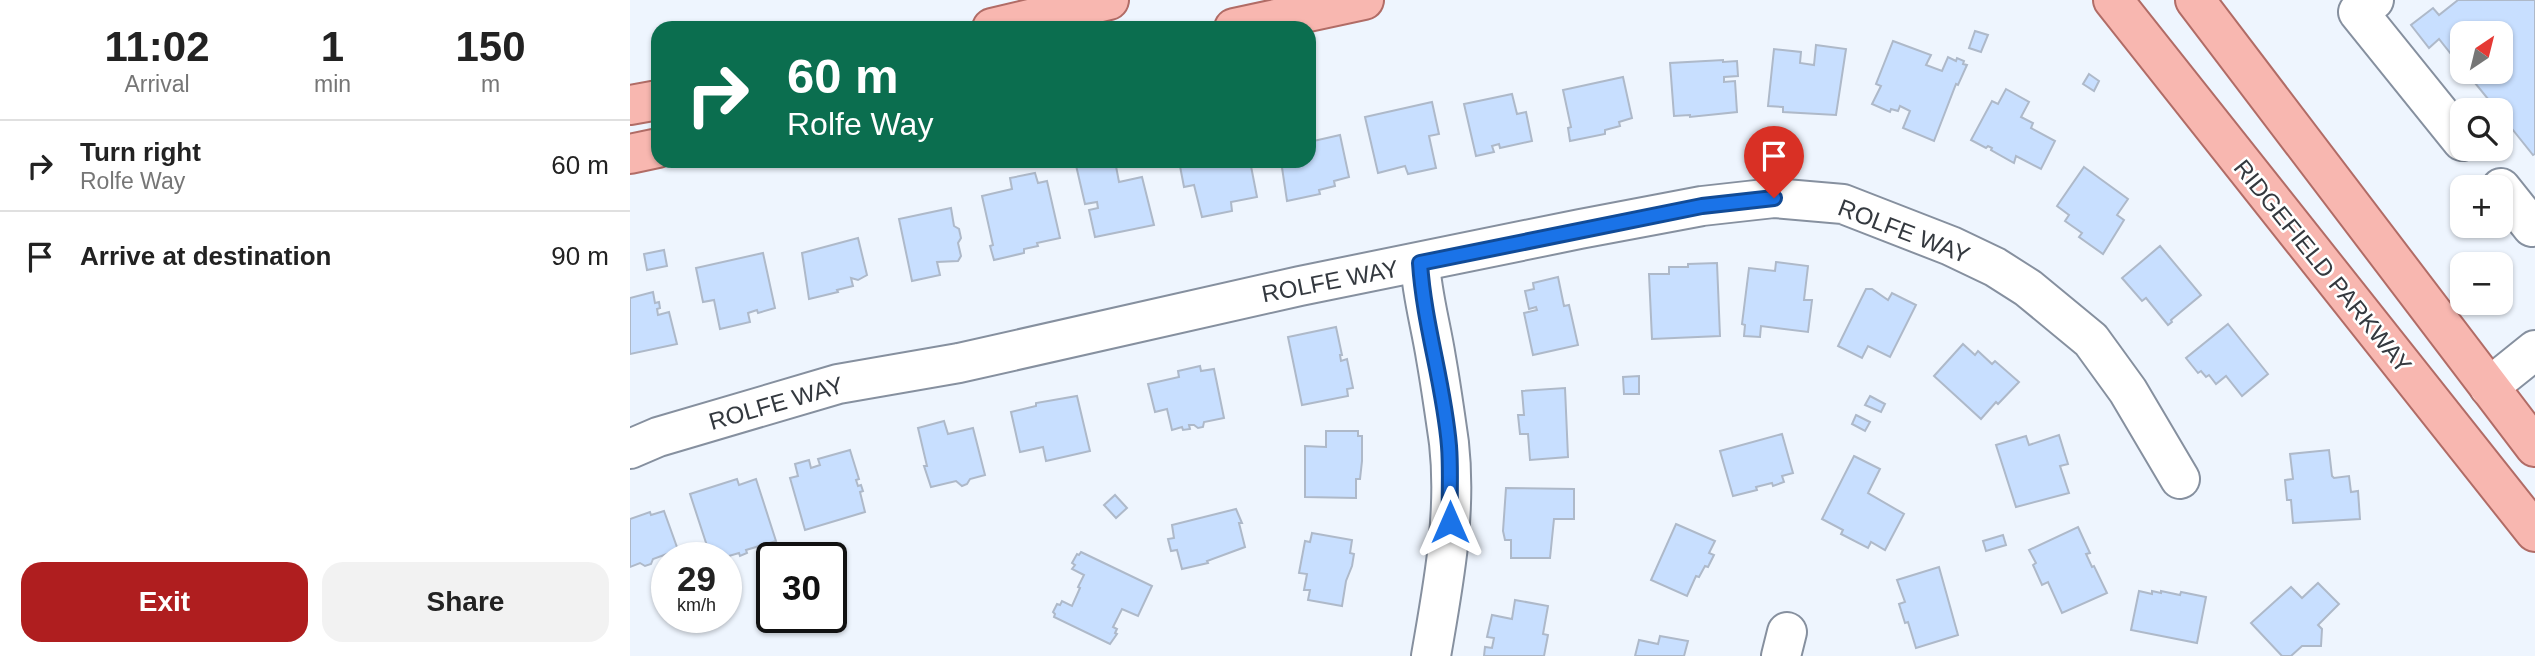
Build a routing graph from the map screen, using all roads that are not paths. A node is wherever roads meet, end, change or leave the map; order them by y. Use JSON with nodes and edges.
{"nodes":[{"id":1,"x":1109,"y":0,"type":"edge"},
{"id":2,"x":1364,"y":0,"type":"edge"},
{"id":3,"x":2113,"y":0,"type":"edge"},
{"id":4,"x":2195,"y":0,"type":"edge"},
{"id":5,"x":2220,"y":0,"type":"edge"},
{"id":6,"x":2374,"y":0,"type":"edge"},
{"id":7,"x":1021,"y":21,"type":"edge"},
{"id":8,"x":1266,"y":21,"type":"edge"},
{"id":9,"x":2226,"y":39,"type":"junction"},
{"id":10,"x":651,"y":101,"type":"edge"},
{"id":11,"x":630,"y":105,"type":"edge"},
{"id":12,"x":2450,"y":126,"type":"edge"},
{"id":13,"x":651,"y":150,"type":"edge"},
{"id":14,"x":630,"y":154,"type":"edge"},
{"id":15,"x":2479,"y":161,"type":"edge"},
{"id":16,"x":2490,"y":175,"type":"edge"},
{"id":17,"x":2513,"y":203,"type":"edge"},
{"id":18,"x":2534,"y":228,"type":"edge"},
{"id":19,"x":1420,"y":263,"type":"junction"},
{"id":20,"x":2535,"y":350,"type":"edge"},
{"id":21,"x":2489,"y":387,"type":"junction"},
{"id":22,"x":2535,"y":447,"type":"edge"},
{"id":23,"x":630,"y":449,"type":"edge"},
{"id":24,"x":2180,"y":479,"type":"dead end"},
{"id":25,"x":2535,"y":532,"type":"edge"},
{"id":26,"x":1431,"y":656,"type":"edge"}],
"edges":[{"from":1,"to":7,"type":"main road"},
{"from":2,"to":8,"type":"main road"},
{"from":3,"to":25,"type":"main road","name":"RIDGEFIELD PARKWAY"},
{"from":4,"to":9,"type":"main road"},
{"from":5,"to":9,"type":"main road"},
{"from":6,"to":12,"type":"street"},
{"from":9,"to":21,"type":"main road"},
{"from":10,"to":11,"type":"main road"},
{"from":13,"to":14,"type":"main road"},
{"from":15,"to":16,"type":"street"},
{"from":17,"to":18,"type":"street"},
{"from":19,"to":23,"type":"street","name":"ROLFE WAY"},
{"from":19,"to":24,"type":"street","name":"ROLFE WAY"},
{"from":19,"to":26,"type":"street"},
{"from":20,"to":21,"type":"street"},
{"from":21,"to":22,"type":"main road"}]}
